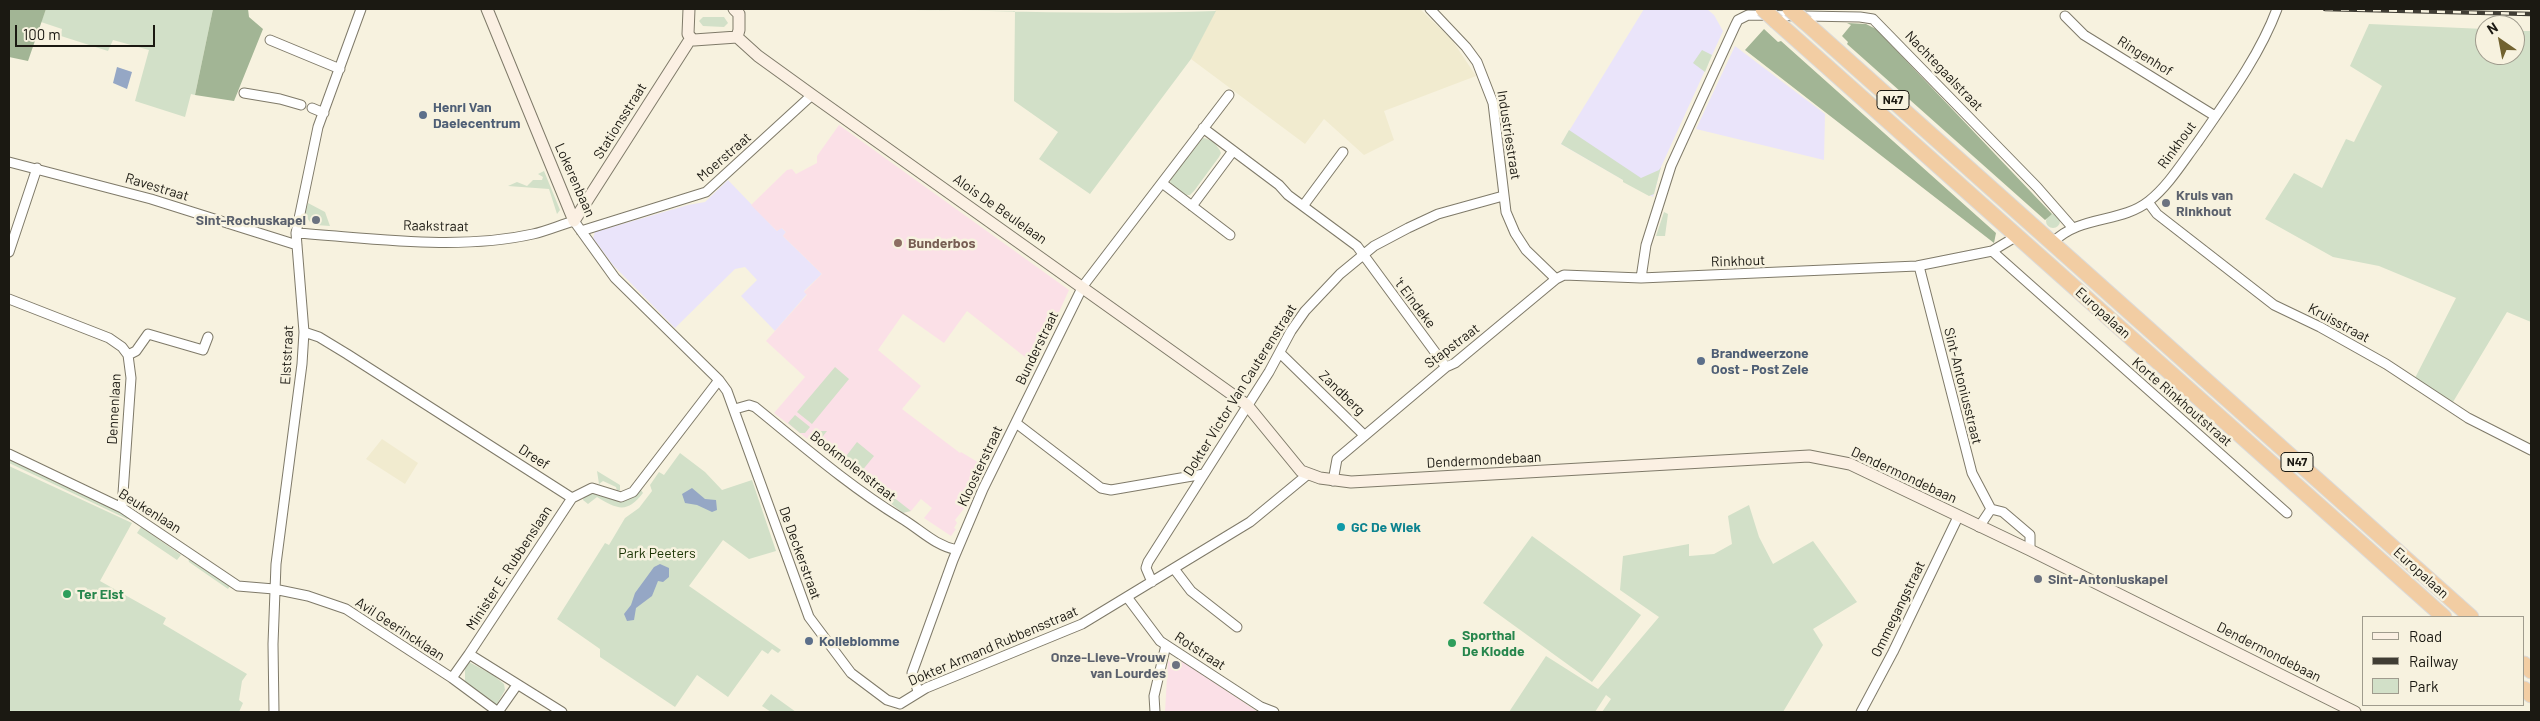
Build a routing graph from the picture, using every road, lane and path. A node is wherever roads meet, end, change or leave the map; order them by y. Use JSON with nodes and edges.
{"nodes":[{"id":1,"x":361,"y":9,"type":"edge"},
{"id":2,"x":487,"y":9,"type":"edge"},
{"id":3,"x":689,"y":9,"type":"edge"},
{"id":4,"x":734,"y":9,"type":"edge"},
{"id":5,"x":1430,"y":9,"type":"edge"},
{"id":6,"x":1763,"y":9,"type":"edge"},
{"id":7,"x":1790,"y":9,"type":"edge"},
{"id":8,"x":2277,"y":9,"type":"edge"},
{"id":9,"x":2065,"y":16,"type":"dead end"},
{"id":10,"x":736,"y":36,"type":"junction"},
{"id":11,"x":691,"y":38,"type":"junction"},
{"id":12,"x":270,"y":40,"type":"dead end"},
{"id":13,"x":340,"y":69,"type":"junction"},
{"id":14,"x":244,"y":93,"type":"dead end"},
{"id":15,"x":812,"y":95,"type":"junction"},
{"id":16,"x":1229,"y":95,"type":"dead end"},
{"id":17,"x":301,"y":105,"type":"dead end"},
{"id":18,"x":312,"y":108,"type":"dead end"},
{"id":19,"x":324,"y":113,"type":"junction"},
{"id":20,"x":2215,"y":116,"type":"junction"},
{"id":21,"x":1203,"y":128,"type":"junction"},
{"id":22,"x":1233,"y":151,"type":"junction"},
{"id":23,"x":1343,"y":152,"type":"dead end"},
{"id":24,"x":9,"y":162,"type":"edge"},
{"id":25,"x":37,"y":168,"type":"junction"},
{"id":26,"x":1162,"y":183,"type":"junction"},
{"id":27,"x":1503,"y":196,"type":"junction"},
{"id":28,"x":2148,"y":202,"type":"junction"},
{"id":29,"x":1192,"y":206,"type":"junction"},
{"id":30,"x":1303,"y":206,"type":"junction"},
{"id":31,"x":574,"y":221,"type":"junction"},
{"id":32,"x":2072,"y":227,"type":"junction"},
{"id":33,"x":581,"y":231,"type":"junction"},
{"id":34,"x":296,"y":233,"type":"junction"},
{"id":35,"x":1230,"y":235,"type":"dead end"},
{"id":36,"x":2017,"y":236,"type":"junction"},
{"id":37,"x":2052,"y":243,"type":"junction"},
{"id":38,"x":297,"y":245,"type":"junction"},
{"id":39,"x":1992,"y":251,"type":"junction"},
{"id":40,"x":9,"y":252,"type":"edge"},
{"id":41,"x":1362,"y":254,"type":"junction"},
{"id":42,"x":1919,"y":266,"type":"junction"},
{"id":43,"x":1641,"y":278,"type":"junction"},
{"id":44,"x":1556,"y":279,"type":"junction"},
{"id":45,"x":1083,"y":286,"type":"junction"},
{"id":46,"x":9,"y":299,"type":"edge"},
{"id":47,"x":304,"y":332,"type":"junction"},
{"id":48,"x":208,"y":337,"type":"dead end"},
{"id":49,"x":1280,"y":353,"type":"junction"},
{"id":50,"x":128,"y":355,"type":"junction"},
{"id":51,"x":1446,"y":367,"type":"junction"},
{"id":52,"x":719,"y":380,"type":"junction"},
{"id":53,"x":1248,"y":405,"type":"junction"},
{"id":54,"x":735,"y":408,"type":"junction"},
{"id":55,"x":1016,"y":423,"type":"junction"},
{"id":56,"x":1364,"y":435,"type":"junction"},
{"id":57,"x":2531,"y":450,"type":"edge"},
{"id":58,"x":9,"y":454,"type":"edge"},
{"id":59,"x":1204,"y":474,"type":"junction"},
{"id":60,"x":1307,"y":475,"type":"junction"},
{"id":61,"x":1333,"y":481,"type":"junction"},
{"id":62,"x":572,"y":498,"type":"junction"},
{"id":63,"x":122,"y":508,"type":"junction"},
{"id":64,"x":1990,"y":509,"type":"junction"},
{"id":65,"x":2287,"y":513,"type":"dead end"},
{"id":66,"x":1958,"y":517,"type":"junction"},
{"id":67,"x":1979,"y":526,"type":"junction"},
{"id":68,"x":957,"y":550,"type":"junction"},
{"id":69,"x":2030,"y":550,"type":"junction"},
{"id":70,"x":1175,"y":570,"type":"junction"},
{"id":71,"x":1152,"y":582,"type":"junction"},
{"id":72,"x":274,"y":589,"type":"junction"},
{"id":73,"x":1127,"y":596,"type":"junction"},
{"id":74,"x":2443,"y":616,"type":"edge"},
{"id":75,"x":2470,"y":616,"type":"edge"},
{"id":76,"x":1237,"y":627,"type":"dead end"},
{"id":77,"x":1166,"y":645,"type":"junction"},
{"id":78,"x":469,"y":654,"type":"junction"},
{"id":79,"x":452,"y":678,"type":"junction"},
{"id":80,"x":517,"y":685,"type":"junction"},
{"id":81,"x":918,"y":691,"type":"junction"},
{"id":82,"x":898,"y":708,"type":"edge"},
{"id":83,"x":274,"y":712,"type":"edge"},
{"id":84,"x":498,"y":712,"type":"edge"},
{"id":85,"x":562,"y":712,"type":"edge"},
{"id":86,"x":1155,"y":712,"type":"edge"},
{"id":87,"x":1274,"y":712,"type":"edge"},
{"id":88,"x":1861,"y":712,"type":"edge"},
{"id":89,"x":2355,"y":712,"type":"edge"}],
"edges":[{"from":1,"to":13,"type":"street","name":"Elststraat"},
{"from":2,"to":31,"type":"street","name":"Lokerenbaan"},
{"from":3,"to":11,"type":"street"},
{"from":4,"to":10,"type":"street"},
{"from":5,"to":27,"type":"street","name":"Industriestraat"},
{"from":6,"to":36,"type":"highway","name":"Europalaan","number":"N47","bridge":true},
{"from":7,"to":37,"type":"highway","name":"Europalaan","number":"N47","bridge":true},
{"from":8,"to":20,"type":"street","name":"Rinkhout"},
{"from":9,"to":20,"type":"street","name":"Ringenhof"},
{"from":10,"to":11,"type":"street"},
{"from":10,"to":15,"type":"street","name":"Alois De Beulelaan"},
{"from":11,"to":31,"type":"street","name":"Stationsstraat"},
{"from":12,"to":13,"type":"street"},
{"from":13,"to":19,"type":"street","name":"Elststraat"},
{"from":14,"to":17,"type":"street"},
{"from":15,"to":33,"type":"street","name":"Moerstraat"},
{"from":15,"to":45,"type":"street","name":"Alois De Beulelaan"},
{"from":16,"to":21,"type":"street","name":"Bunderstraat"},
{"from":18,"to":19,"type":"street"},
{"from":19,"to":34,"type":"street","name":"Elststraat"},
{"from":20,"to":28,"type":"street","name":"Rinkhout"},
{"from":21,"to":22,"type":"street","name":"'t Eindeke"},
{"from":21,"to":26,"type":"street","name":"Bunderstraat"},
{"from":22,"to":29,"type":"street"},
{"from":22,"to":30,"type":"street","name":"'t Eindeke"},
{"from":23,"to":30,"type":"street"},
{"from":24,"to":25,"type":"street","name":"Ravestraat"},
{"from":25,"to":38,"type":"street","name":"Ravestraat"},
{"from":25,"to":40,"type":"street"},
{"from":26,"to":29,"type":"street"},
{"from":26,"to":45,"type":"street","name":"Bunderstraat"},
{"from":27,"to":41,"type":"street","name":"Dokter Victor Van Cauterenstraat"},
{"from":27,"to":44,"type":"street"},
{"from":28,"to":32,"type":"street","name":"Rinkhout"},
{"from":28,"to":57,"type":"street","name":"Kruisstraat"},
{"from":29,"to":35,"type":"street"},
{"from":30,"to":41,"type":"street","name":"'t Eindeke"},
{"from":31,"to":33,"type":"street","name":"Lokerenbaan"},
{"from":31,"to":34,"type":"street","name":"Raakstraat"},
{"from":32,"to":37,"type":"street","name":"Rinkhout"},
{"from":32,"to":43,"type":"street","name":"Nachtegaalstraat"},
{"from":33,"to":52,"type":"street","name":"Lokerenbaan"},
{"from":34,"to":38,"type":"street","name":"Elststraat"},
{"from":36,"to":39,"type":"street","name":"Rinkhout"},
{"from":36,"to":74,"type":"highway","name":"Europalaan","number":"N47"},
{"from":37,"to":75,"type":"highway","name":"Europalaan","number":"N47"},
{"from":38,"to":47,"type":"street","name":"Elststraat"},
{"from":39,"to":42,"type":"street","name":"Rinkhout"},
{"from":39,"to":65,"type":"street","name":"Korte Rinkhoutstraat"},
{"from":41,"to":49,"type":"street","name":"Dokter Victor Van Cauterenstraat"},
{"from":41,"to":51,"type":"street","name":"'t Eindeke"},
{"from":42,"to":43,"type":"street","name":"Rinkhout"},
{"from":42,"to":64,"type":"street","name":"Sint-Antoniusstraat"},
{"from":43,"to":44,"type":"street","name":"Rinkhout"},
{"from":44,"to":51,"type":"street","name":"Stapstraat"},
{"from":45,"to":53,"type":"street","name":"Alois De Beulelaan"},
{"from":45,"to":55,"type":"street","name":"Bunderstraat"},
{"from":46,"to":50,"type":"street","name":"Dennenlaan"},
{"from":47,"to":62,"type":"street","name":"Dreef"},
{"from":47,"to":72,"type":"street","name":"Elststraat"},
{"from":48,"to":50,"type":"street"},
{"from":49,"to":53,"type":"street","name":"Dokter Victor Van Cauterenstraat"},
{"from":49,"to":56,"type":"street","name":"Zandberg"},
{"from":50,"to":63,"type":"street","name":"Dennenlaan"},
{"from":51,"to":56,"type":"street","name":"Stapstraat"},
{"from":52,"to":54,"type":"street","name":"De Deckerstraat"},
{"from":52,"to":62,"type":"street"},
{"from":53,"to":59,"type":"street","name":"Dokter Victor Van Cauterenstraat"},
{"from":53,"to":60,"type":"street"},
{"from":54,"to":68,"type":"street","name":"Bookmolenstraat"},
{"from":54,"to":82,"type":"street","name":"De Deckerstraat"},
{"from":55,"to":59,"type":"street","name":"Kloosterstraat"},
{"from":55,"to":68,"type":"street","name":"Kloosterstraat"},
{"from":56,"to":61,"type":"street","name":"Zandberg"},
{"from":58,"to":63,"type":"street","name":"Beukenlaan"},
{"from":59,"to":71,"type":"street","name":"Dokter Victor Van Cauterenstraat"},
{"from":60,"to":61,"type":"street","name":"Dendermondebaan"},
{"from":60,"to":70,"type":"street","name":"Dokter Armand Rubbensstraat"},
{"from":61,"to":66,"type":"street","name":"Dendermondebaan"},
{"from":62,"to":78,"type":"street","name":"Minister E. Rubbenslaan"},
{"from":63,"to":72,"type":"street","name":"Beukenlaan"},
{"from":64,"to":67,"type":"street"},
{"from":64,"to":69,"type":"street"},
{"from":66,"to":67,"type":"street","name":"Dendermondebaan"},
{"from":66,"to":88,"type":"street","name":"Ommegangstraat"},
{"from":67,"to":69,"type":"street","name":"Dendermondebaan"},
{"from":68,"to":81,"type":"street","name":"Kloosterstraat"},
{"from":69,"to":89,"type":"street","name":"Dendermondebaan"},
{"from":70,"to":71,"type":"street","name":"Dokter Armand Rubbensstraat"},
{"from":70,"to":76,"type":"street"},
{"from":71,"to":73,"type":"street","name":"Dokter Armand Rubbensstraat"},
{"from":72,"to":79,"type":"street","name":"Avil Geerincklaan"},
{"from":72,"to":83,"type":"street","name":"Elststraat"},
{"from":73,"to":77,"type":"street","name":"Rotstraat"},
{"from":73,"to":81,"type":"street","name":"Dokter Armand Rubbensstraat"},
{"from":77,"to":86,"type":"street"},
{"from":77,"to":87,"type":"street","name":"Rotstraat"},
{"from":78,"to":79,"type":"street","name":"Avil Geerincklaan"},
{"from":78,"to":80,"type":"street"},
{"from":79,"to":84,"type":"street","name":"Avil Geerincklaan"},
{"from":80,"to":84,"type":"street","name":"Avil Geerincklaan"},
{"from":80,"to":85,"type":"street"},
{"from":81,"to":82,"type":"street","name":"Dokter Armand Rubbensstraat"}]}
